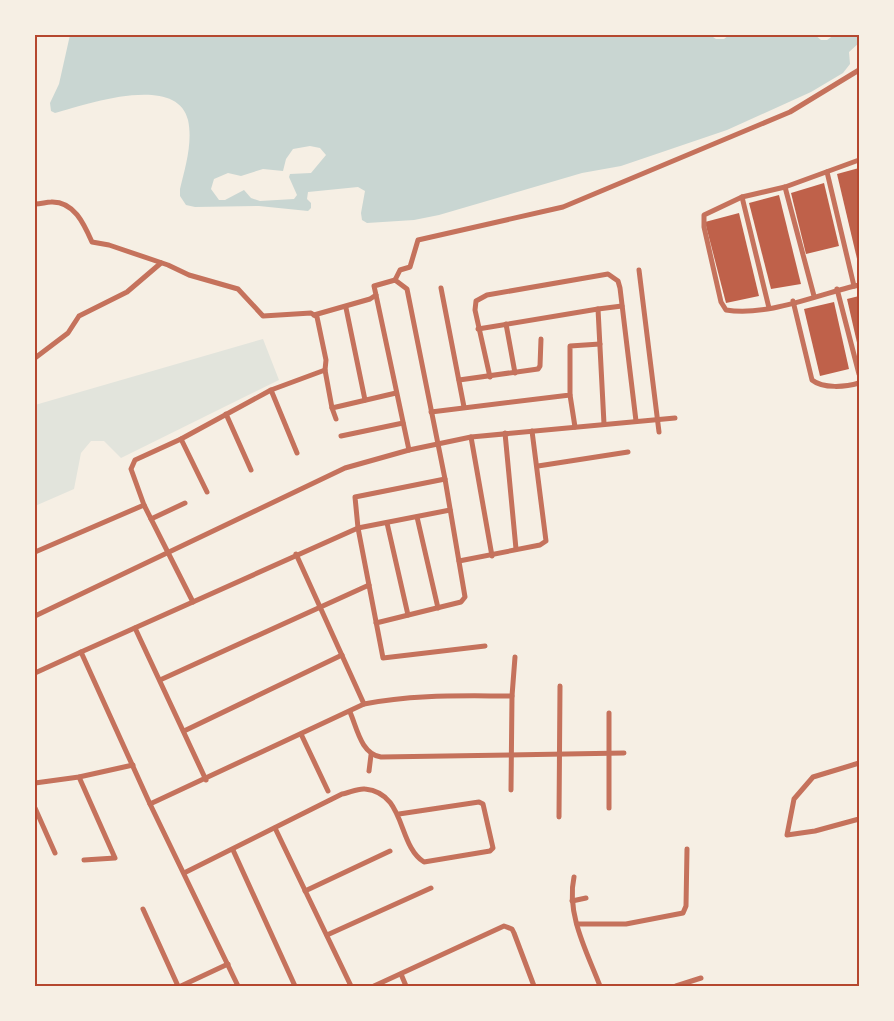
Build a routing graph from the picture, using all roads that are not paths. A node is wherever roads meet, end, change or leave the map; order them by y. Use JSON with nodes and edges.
{"nodes":[{"id":1,"x":859,"y":70,"type":"edge"},
{"id":2,"x":859,"y":160,"type":"edge"},
{"id":3,"x":827,"y":172,"type":"junction"},
{"id":4,"x":785,"y":187,"type":"junction"},
{"id":5,"x":742,"y":197,"type":"junction"},
{"id":6,"x":35,"y":204,"type":"edge"},
{"id":7,"x":161,"y":263,"type":"junction"},
{"id":8,"x":639,"y":270,"type":"dead end"},
{"id":9,"x":395,"y":280,"type":"junction"},
{"id":10,"x":856,"y":286,"type":"edge"},
{"id":11,"x":441,"y":288,"type":"dead end"},
{"id":12,"x":837,"y":289,"type":"junction"},
{"id":13,"x":376,"y":295,"type":"junction"},
{"id":14,"x":814,"y":296,"type":"junction"},
{"id":15,"x":793,"y":302,"type":"junction"},
{"id":16,"x":622,"y":306,"type":"junction"},
{"id":17,"x":346,"y":308,"type":"junction"},
{"id":18,"x":768,"y":308,"type":"junction"},
{"id":19,"x":598,"y":310,"type":"junction"},
{"id":20,"x":314,"y":315,"type":"junction"},
{"id":21,"x":506,"y":324,"type":"junction"},
{"id":22,"x":478,"y":329,"type":"junction"},
{"id":23,"x":541,"y":340,"type":"dead end"},
{"id":24,"x":600,"y":344,"type":"junction"},
{"id":25,"x":35,"y":358,"type":"edge"},
{"id":26,"x":325,"y":370,"type":"junction"},
{"id":27,"x":515,"y":374,"type":"junction"},
{"id":28,"x":859,"y":374,"type":"edge"},
{"id":29,"x":490,"y":377,"type":"junction"},
{"id":30,"x":459,"y":380,"type":"junction"},
{"id":31,"x":859,"y":383,"type":"edge"},
{"id":32,"x":271,"y":390,"type":"junction"},
{"id":33,"x":396,"y":393,"type":"junction"},
{"id":34,"x":570,"y":395,"type":"junction"},
{"id":35,"x":365,"y":400,"type":"junction"},
{"id":36,"x":464,"y":407,"type":"junction"},
{"id":37,"x":332,"y":408,"type":"junction"},
{"id":38,"x":431,"y":412,"type":"junction"},
{"id":39,"x":226,"y":414,"type":"junction"},
{"id":40,"x":675,"y":418,"type":"dead end"},
{"id":41,"x":336,"y":419,"type":"dead end"},
{"id":42,"x":657,"y":420,"type":"junction"},
{"id":43,"x":636,"y":421,"type":"junction"},
{"id":44,"x":403,"y":423,"type":"junction"},
{"id":45,"x":604,"y":424,"type":"junction"},
{"id":46,"x":574,"y":427,"type":"junction"},
{"id":47,"x":532,"y":431,"type":"junction"},
{"id":48,"x":659,"y":432,"type":"dead end"},
{"id":49,"x":505,"y":434,"type":"junction"},
{"id":50,"x":341,"y":436,"type":"dead end"},
{"id":51,"x":472,"y":437,"type":"junction"},
{"id":52,"x":181,"y":439,"type":"junction"},
{"id":53,"x":438,"y":444,"type":"junction"},
{"id":54,"x":409,"y":450,"type":"junction"},
{"id":55,"x":628,"y":452,"type":"dead end"},
{"id":56,"x":297,"y":453,"type":"dead end"},
{"id":57,"x":538,"y":466,"type":"junction"},
{"id":58,"x":251,"y":470,"type":"dead end"},
{"id":59,"x":445,"y":479,"type":"junction"},
{"id":60,"x":207,"y":492,"type":"dead end"},
{"id":61,"x":185,"y":502,"type":"dead end"},
{"id":62,"x":144,"y":505,"type":"junction"},
{"id":63,"x":450,"y":510,"type":"junction"},
{"id":64,"x":417,"y":517,"type":"junction"},
{"id":65,"x":151,"y":519,"type":"junction"},
{"id":66,"x":387,"y":523,"type":"junction"},
{"id":67,"x":358,"y":528,"type":"junction"},
{"id":68,"x":516,"y":549,"type":"junction"},
{"id":69,"x":35,"y":552,"type":"edge"},
{"id":70,"x":168,"y":553,"type":"junction"},
{"id":71,"x":296,"y":554,"type":"junction"},
{"id":72,"x":492,"y":556,"type":"junction"},
{"id":73,"x":459,"y":561,"type":"junction"},
{"id":74,"x":369,"y":584,"type":"junction"},
{"id":75,"x":192,"y":602,"type":"junction"},
{"id":76,"x":319,"y":606,"type":"junction"},
{"id":77,"x":438,"y":608,"type":"junction"},
{"id":78,"x":408,"y":615,"type":"junction"},
{"id":79,"x":35,"y":616,"type":"edge"},
{"id":80,"x":376,"y":623,"type":"junction"},
{"id":81,"x":135,"y":628,"type":"junction"},
{"id":82,"x":484,"y":646,"type":"dead end"},
{"id":83,"x":81,"y":652,"type":"junction"},
{"id":84,"x":342,"y":655,"type":"junction"},
{"id":85,"x":515,"y":657,"type":"dead end"},
{"id":86,"x":35,"y":672,"type":"edge"},
{"id":87,"x":160,"y":680,"type":"junction"},
{"id":88,"x":560,"y":686,"type":"dead end"},
{"id":89,"x":512,"y":696,"type":"junction"},
{"id":90,"x":364,"y":704,"type":"junction"},
{"id":91,"x":350,"y":712,"type":"junction"},
{"id":92,"x":610,"y":713,"type":"dead end"},
{"id":93,"x":184,"y":731,"type":"junction"},
{"id":94,"x":301,"y":734,"type":"junction"},
{"id":95,"x":560,"y":753,"type":"junction"},
{"id":96,"x":610,"y":753,"type":"junction"},
{"id":97,"x":624,"y":753,"type":"dead end"},
{"id":98,"x":511,"y":754,"type":"junction"},
{"id":99,"x":372,"y":755,"type":"junction"},
{"id":100,"x":859,"y":763,"type":"edge"},
{"id":101,"x":133,"y":765,"type":"junction"},
{"id":102,"x":369,"y":771,"type":"dead end"},
{"id":103,"x":80,"y":777,"type":"junction"},
{"id":104,"x":206,"y":780,"type":"junction"},
{"id":105,"x":35,"y":783,"type":"edge"},
{"id":106,"x":512,"y":790,"type":"dead end"},
{"id":107,"x":328,"y":791,"type":"dead end"},
{"id":108,"x":150,"y":804,"type":"junction"},
{"id":109,"x":35,"y":808,"type":"edge"},
{"id":110,"x":608,"y":808,"type":"dead end"},
{"id":111,"x":399,"y":814,"type":"junction"},
{"id":112,"x":559,"y":817,"type":"dead end"},
{"id":113,"x":859,"y":819,"type":"edge"},
{"id":114,"x":275,"y":828,"type":"junction"},
{"id":115,"x":687,"y":849,"type":"dead end"},
{"id":116,"x":233,"y":850,"type":"junction"},
{"id":117,"x":390,"y":851,"type":"dead end"},
{"id":118,"x":55,"y":854,"type":"dead end"},
{"id":119,"x":84,"y":860,"type":"dead end"},
{"id":120,"x":184,"y":873,"type":"junction"},
{"id":121,"x":574,"y":877,"type":"dead end"},
{"id":122,"x":431,"y":888,"type":"dead end"},
{"id":123,"x":305,"y":891,"type":"junction"},
{"id":124,"x":586,"y":898,"type":"dead end"},
{"id":125,"x":572,"y":901,"type":"junction"},
{"id":126,"x":143,"y":909,"type":"dead end"},
{"id":127,"x":577,"y":924,"type":"junction"},
{"id":128,"x":327,"y":935,"type":"junction"},
{"id":129,"x":228,"y":964,"type":"junction"},
{"id":130,"x":401,"y":974,"type":"junction"},
{"id":131,"x":702,"y":978,"type":"dead end"},
{"id":132,"x":180,"y":986,"type":"edge"},
{"id":133,"x":238,"y":986,"type":"edge"},
{"id":134,"x":295,"y":986,"type":"edge"},
{"id":135,"x":351,"y":986,"type":"edge"},
{"id":136,"x":374,"y":986,"type":"edge"},
{"id":137,"x":406,"y":986,"type":"edge"},
{"id":138,"x":534,"y":986,"type":"edge"},
{"id":139,"x":600,"y":986,"type":"edge"},
{"id":140,"x":676,"y":986,"type":"edge"}],
"edges":[{"from":1,"to":9,"type":"street"},
{"from":2,"to":3,"type":"street"},
{"from":3,"to":4,"type":"street"},
{"from":3,"to":10,"type":"street"},
{"from":4,"to":5,"type":"street"},
{"from":4,"to":14,"type":"street"},
{"from":5,"to":18,"type":"street"},
{"from":5,"to":18,"type":"street"},
{"from":6,"to":7,"type":"street"},
{"from":7,"to":20,"type":"street"},
{"from":7,"to":25,"type":"street"},
{"from":8,"to":42,"type":"street"},
{"from":9,"to":13,"type":"street"},
{"from":9,"to":38,"type":"street"},
{"from":10,"to":12,"type":"street"},
{"from":11,"to":30,"type":"street"},
{"from":12,"to":14,"type":"street"},
{"from":12,"to":28,"type":"street"},
{"from":13,"to":17,"type":"street"},
{"from":13,"to":33,"type":"street"},
{"from":14,"to":15,"type":"street"},
{"from":15,"to":18,"type":"street"},
{"from":15,"to":31,"type":"street"},
{"from":16,"to":19,"type":"street"},
{"from":16,"to":22,"type":"street"},
{"from":16,"to":43,"type":"street"},
{"from":17,"to":20,"type":"street"},
{"from":17,"to":35,"type":"street"},
{"from":19,"to":21,"type":"street"},
{"from":19,"to":24,"type":"street"},
{"from":20,"to":26,"type":"street"},
{"from":21,"to":22,"type":"street"},
{"from":21,"to":27,"type":"street"},
{"from":22,"to":29,"type":"street"},
{"from":23,"to":27,"type":"street"},
{"from":24,"to":34,"type":"street"},
{"from":24,"to":45,"type":"street"},
{"from":26,"to":32,"type":"street"},
{"from":26,"to":37,"type":"street"},
{"from":27,"to":29,"type":"street"},
{"from":29,"to":30,"type":"street"},
{"from":30,"to":36,"type":"street"},
{"from":32,"to":39,"type":"street"},
{"from":32,"to":56,"type":"street"},
{"from":33,"to":35,"type":"street"},
{"from":33,"to":44,"type":"street"},
{"from":34,"to":36,"type":"street"},
{"from":34,"to":46,"type":"street"},
{"from":35,"to":37,"type":"street"},
{"from":36,"to":38,"type":"street"},
{"from":37,"to":41,"type":"street"},
{"from":38,"to":53,"type":"street"},
{"from":39,"to":52,"type":"street"},
{"from":39,"to":58,"type":"street"},
{"from":40,"to":42,"type":"street"},
{"from":42,"to":43,"type":"street"},
{"from":42,"to":48,"type":"street"},
{"from":43,"to":45,"type":"street"},
{"from":44,"to":50,"type":"street"},
{"from":44,"to":54,"type":"street"},
{"from":45,"to":46,"type":"street"},
{"from":46,"to":47,"type":"street"},
{"from":47,"to":49,"type":"street"},
{"from":47,"to":57,"type":"street"},
{"from":49,"to":51,"type":"street"},
{"from":49,"to":68,"type":"street"},
{"from":51,"to":53,"type":"street"},
{"from":51,"to":72,"type":"street"},
{"from":52,"to":60,"type":"street"},
{"from":52,"to":62,"type":"street"},
{"from":53,"to":54,"type":"street"},
{"from":53,"to":59,"type":"street"},
{"from":54,"to":70,"type":"street"},
{"from":55,"to":57,"type":"street"},
{"from":57,"to":68,"type":"street"},
{"from":59,"to":63,"type":"street"},
{"from":59,"to":67,"type":"street"},
{"from":61,"to":65,"type":"street"},
{"from":62,"to":65,"type":"street"},
{"from":62,"to":69,"type":"street"},
{"from":63,"to":64,"type":"street"},
{"from":63,"to":73,"type":"street"},
{"from":64,"to":66,"type":"street"},
{"from":64,"to":77,"type":"street"},
{"from":65,"to":70,"type":"street"},
{"from":66,"to":67,"type":"street"},
{"from":66,"to":78,"type":"street"},
{"from":67,"to":71,"type":"street"},
{"from":67,"to":74,"type":"street"},
{"from":68,"to":72,"type":"street"},
{"from":70,"to":75,"type":"street"},
{"from":70,"to":79,"type":"street"},
{"from":71,"to":75,"type":"street"},
{"from":71,"to":76,"type":"street"},
{"from":72,"to":73,"type":"street"},
{"from":73,"to":77,"type":"street"},
{"from":74,"to":76,"type":"street"},
{"from":74,"to":80,"type":"street"},
{"from":75,"to":81,"type":"street"},
{"from":76,"to":84,"type":"street"},
{"from":76,"to":87,"type":"street"},
{"from":77,"to":78,"type":"street"},
{"from":78,"to":80,"type":"street"},
{"from":80,"to":82,"type":"street"},
{"from":81,"to":83,"type":"street"},
{"from":81,"to":87,"type":"street"},
{"from":83,"to":86,"type":"street"},
{"from":83,"to":101,"type":"street"},
{"from":84,"to":90,"type":"street"},
{"from":84,"to":93,"type":"street"},
{"from":85,"to":89,"type":"street"},
{"from":87,"to":93,"type":"street"},
{"from":88,"to":95,"type":"street"},
{"from":89,"to":90,"type":"street"},
{"from":89,"to":98,"type":"street"},
{"from":90,"to":91,"type":"street"},
{"from":91,"to":94,"type":"street"},
{"from":91,"to":99,"type":"street"},
{"from":92,"to":96,"type":"street"},
{"from":93,"to":104,"type":"street"},
{"from":94,"to":104,"type":"street"},
{"from":94,"to":107,"type":"street"},
{"from":95,"to":96,"type":"street"},
{"from":95,"to":98,"type":"street"},
{"from":95,"to":112,"type":"street"},
{"from":96,"to":97,"type":"street"},
{"from":96,"to":110,"type":"street"},
{"from":98,"to":99,"type":"street"},
{"from":98,"to":106,"type":"street"},
{"from":99,"to":102,"type":"street"},
{"from":100,"to":113,"type":"street"},
{"from":101,"to":103,"type":"street"},
{"from":101,"to":108,"type":"street"},
{"from":103,"to":105,"type":"street"},
{"from":103,"to":119,"type":"street"},
{"from":104,"to":108,"type":"street"},
{"from":108,"to":120,"type":"street"},
{"from":109,"to":118,"type":"street"},
{"from":111,"to":111,"type":"street"},
{"from":111,"to":114,"type":"street"},
{"from":114,"to":116,"type":"street"},
{"from":114,"to":123,"type":"street"},
{"from":115,"to":127,"type":"street"},
{"from":116,"to":120,"type":"street"},
{"from":116,"to":134,"type":"street"},
{"from":117,"to":123,"type":"street"},
{"from":120,"to":129,"type":"street"},
{"from":121,"to":125,"type":"street"},
{"from":122,"to":128,"type":"street"},
{"from":123,"to":128,"type":"street"},
{"from":124,"to":125,"type":"street"},
{"from":125,"to":127,"type":"street"},
{"from":126,"to":132,"type":"street"},
{"from":127,"to":139,"type":"street"},
{"from":128,"to":135,"type":"street"},
{"from":129,"to":132,"type":"street"},
{"from":129,"to":133,"type":"street"},
{"from":130,"to":136,"type":"street"},
{"from":130,"to":137,"type":"street"},
{"from":130,"to":138,"type":"street"},
{"from":131,"to":140,"type":"street"}]}
